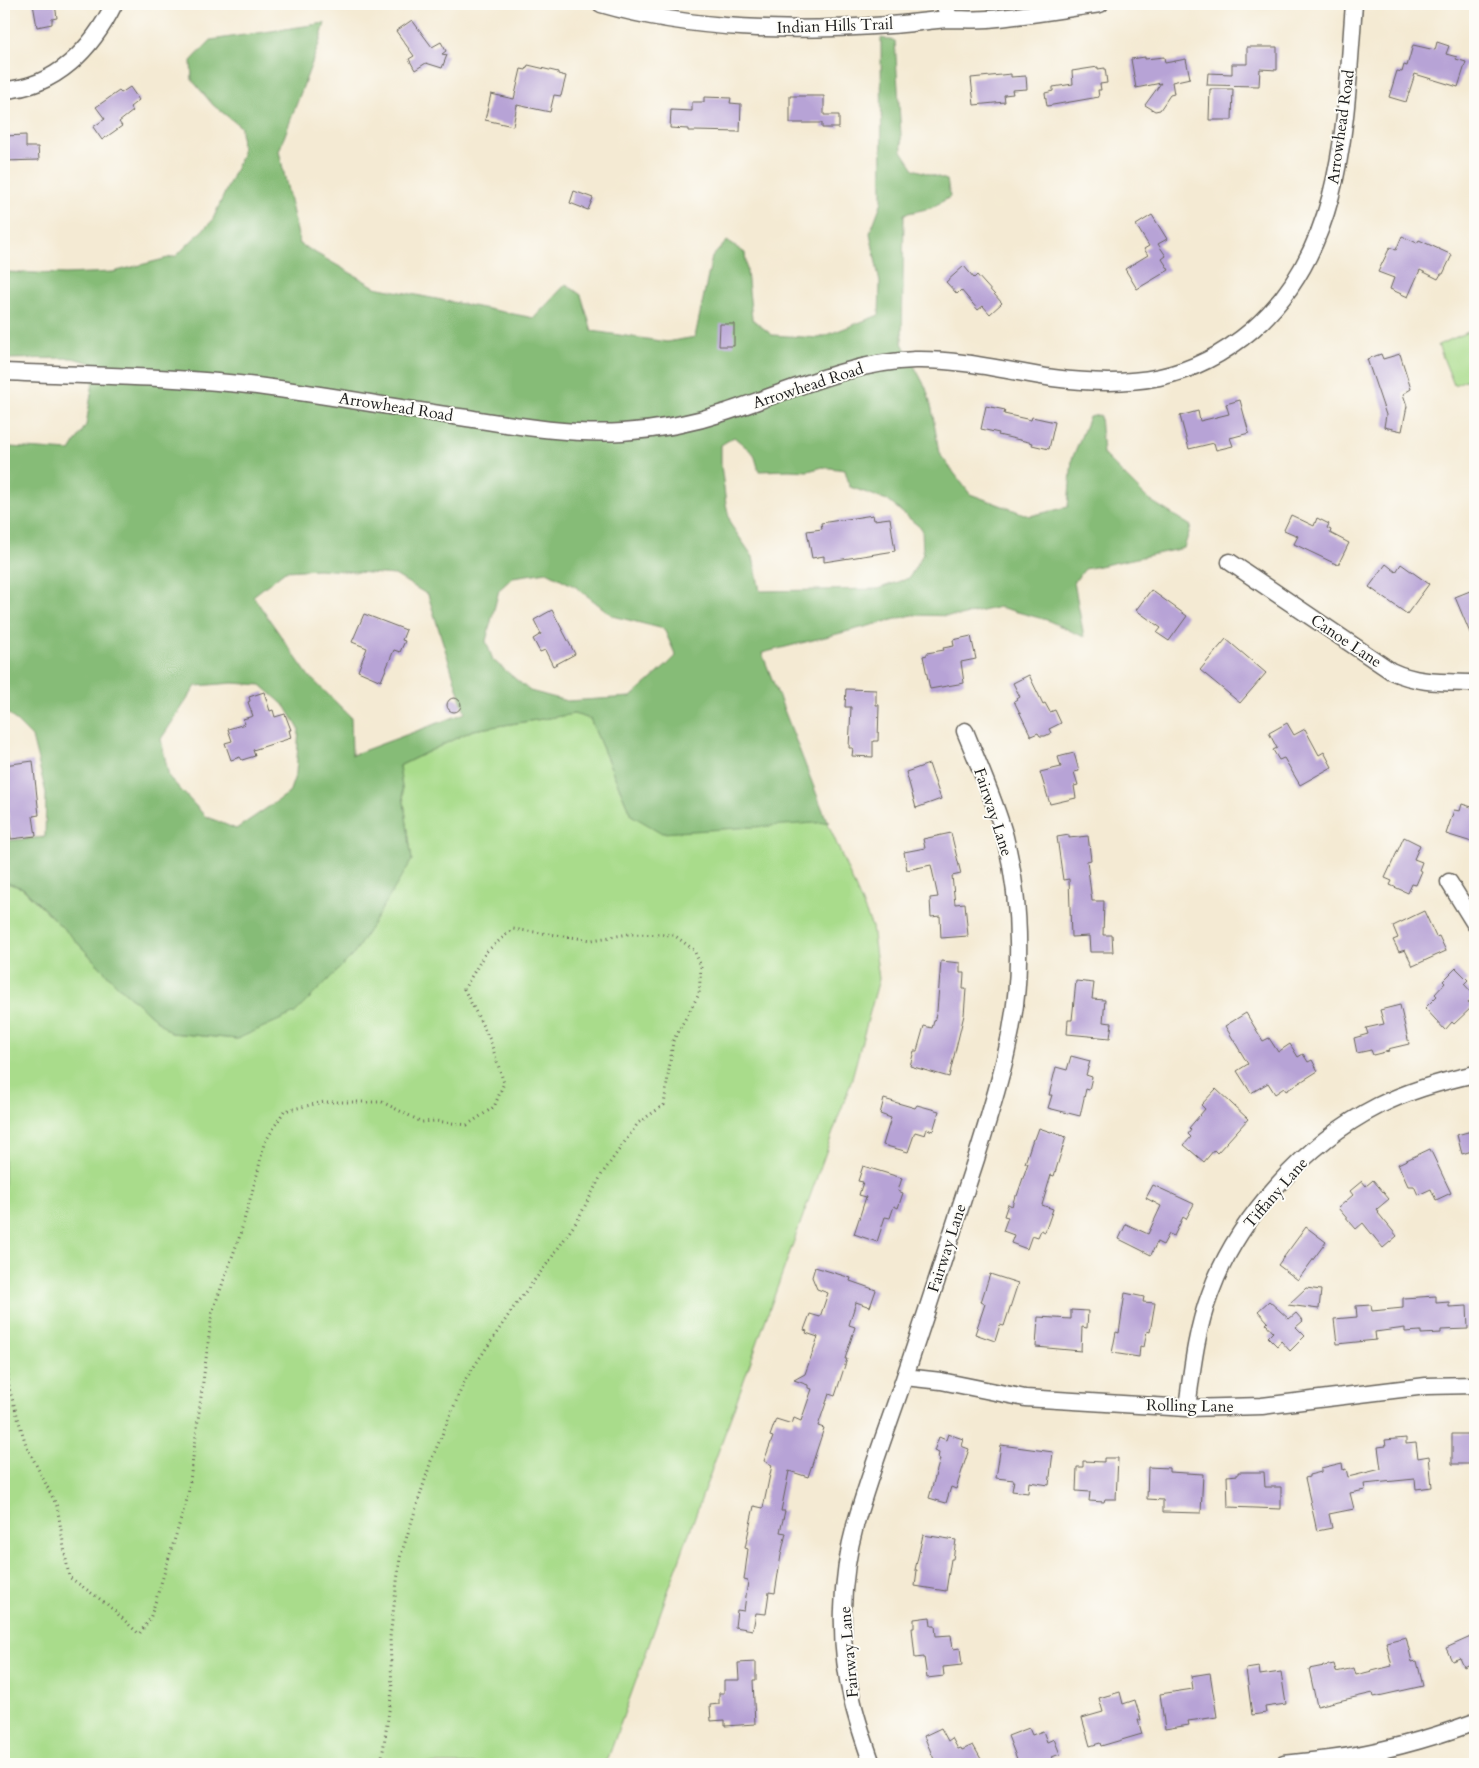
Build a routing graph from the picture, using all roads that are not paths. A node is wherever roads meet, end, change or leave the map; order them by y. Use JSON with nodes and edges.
{"nodes":[{"id":1,"x":114,"y":4,"type":"edge"},
{"id":2,"x":600,"y":4,"type":"edge"},
{"id":3,"x":944,"y":4,"type":"edge"},
{"id":4,"x":1100,"y":4,"type":"edge"},
{"id":5,"x":1354,"y":4,"type":"edge"},
{"id":6,"x":950,"y":19,"type":"junction"},
{"id":7,"x":4,"y":90,"type":"edge"},
{"id":8,"x":4,"y":372,"type":"edge"},
{"id":9,"x":1230,"y":562,"type":"dead end"},
{"id":10,"x":1475,"y":683,"type":"edge"},
{"id":11,"x":965,"y":731,"type":"dead end"},
{"id":12,"x":1449,"y":882,"type":"dead end"},
{"id":13,"x":1475,"y":924,"type":"edge"},
{"id":14,"x":1475,"y":1074,"type":"edge"},
{"id":15,"x":905,"y":1377,"type":"junction"},
{"id":16,"x":1475,"y":1385,"type":"edge"},
{"id":17,"x":1187,"y":1408,"type":"junction"},
{"id":18,"x":1475,"y":1722,"type":"edge"},
{"id":19,"x":872,"y":1764,"type":"edge"},
{"id":20,"x":1284,"y":1764,"type":"edge"}],
"edges":[{"from":1,"to":7,"type":"street"},
{"from":2,"to":6,"type":"street","name":"Indian Hills Trail"},
{"from":3,"to":6,"type":"street"},
{"from":4,"to":6,"type":"street","name":"Indian Hills Trail"},
{"from":5,"to":8,"type":"street","name":"Arrowhead Road"},
{"from":9,"to":10,"type":"street","name":"Canoe Lane"},
{"from":11,"to":15,"type":"street","name":"Fairway Lane"},
{"from":12,"to":13,"type":"street"},
{"from":14,"to":17,"type":"street","name":"Tiffany Lane"},
{"from":15,"to":17,"type":"street","name":"Rolling Lane"},
{"from":15,"to":19,"type":"street","name":"Fairway Lane"},
{"from":16,"to":17,"type":"street","name":"Rolling Lane"},
{"from":18,"to":20,"type":"street"}]}
